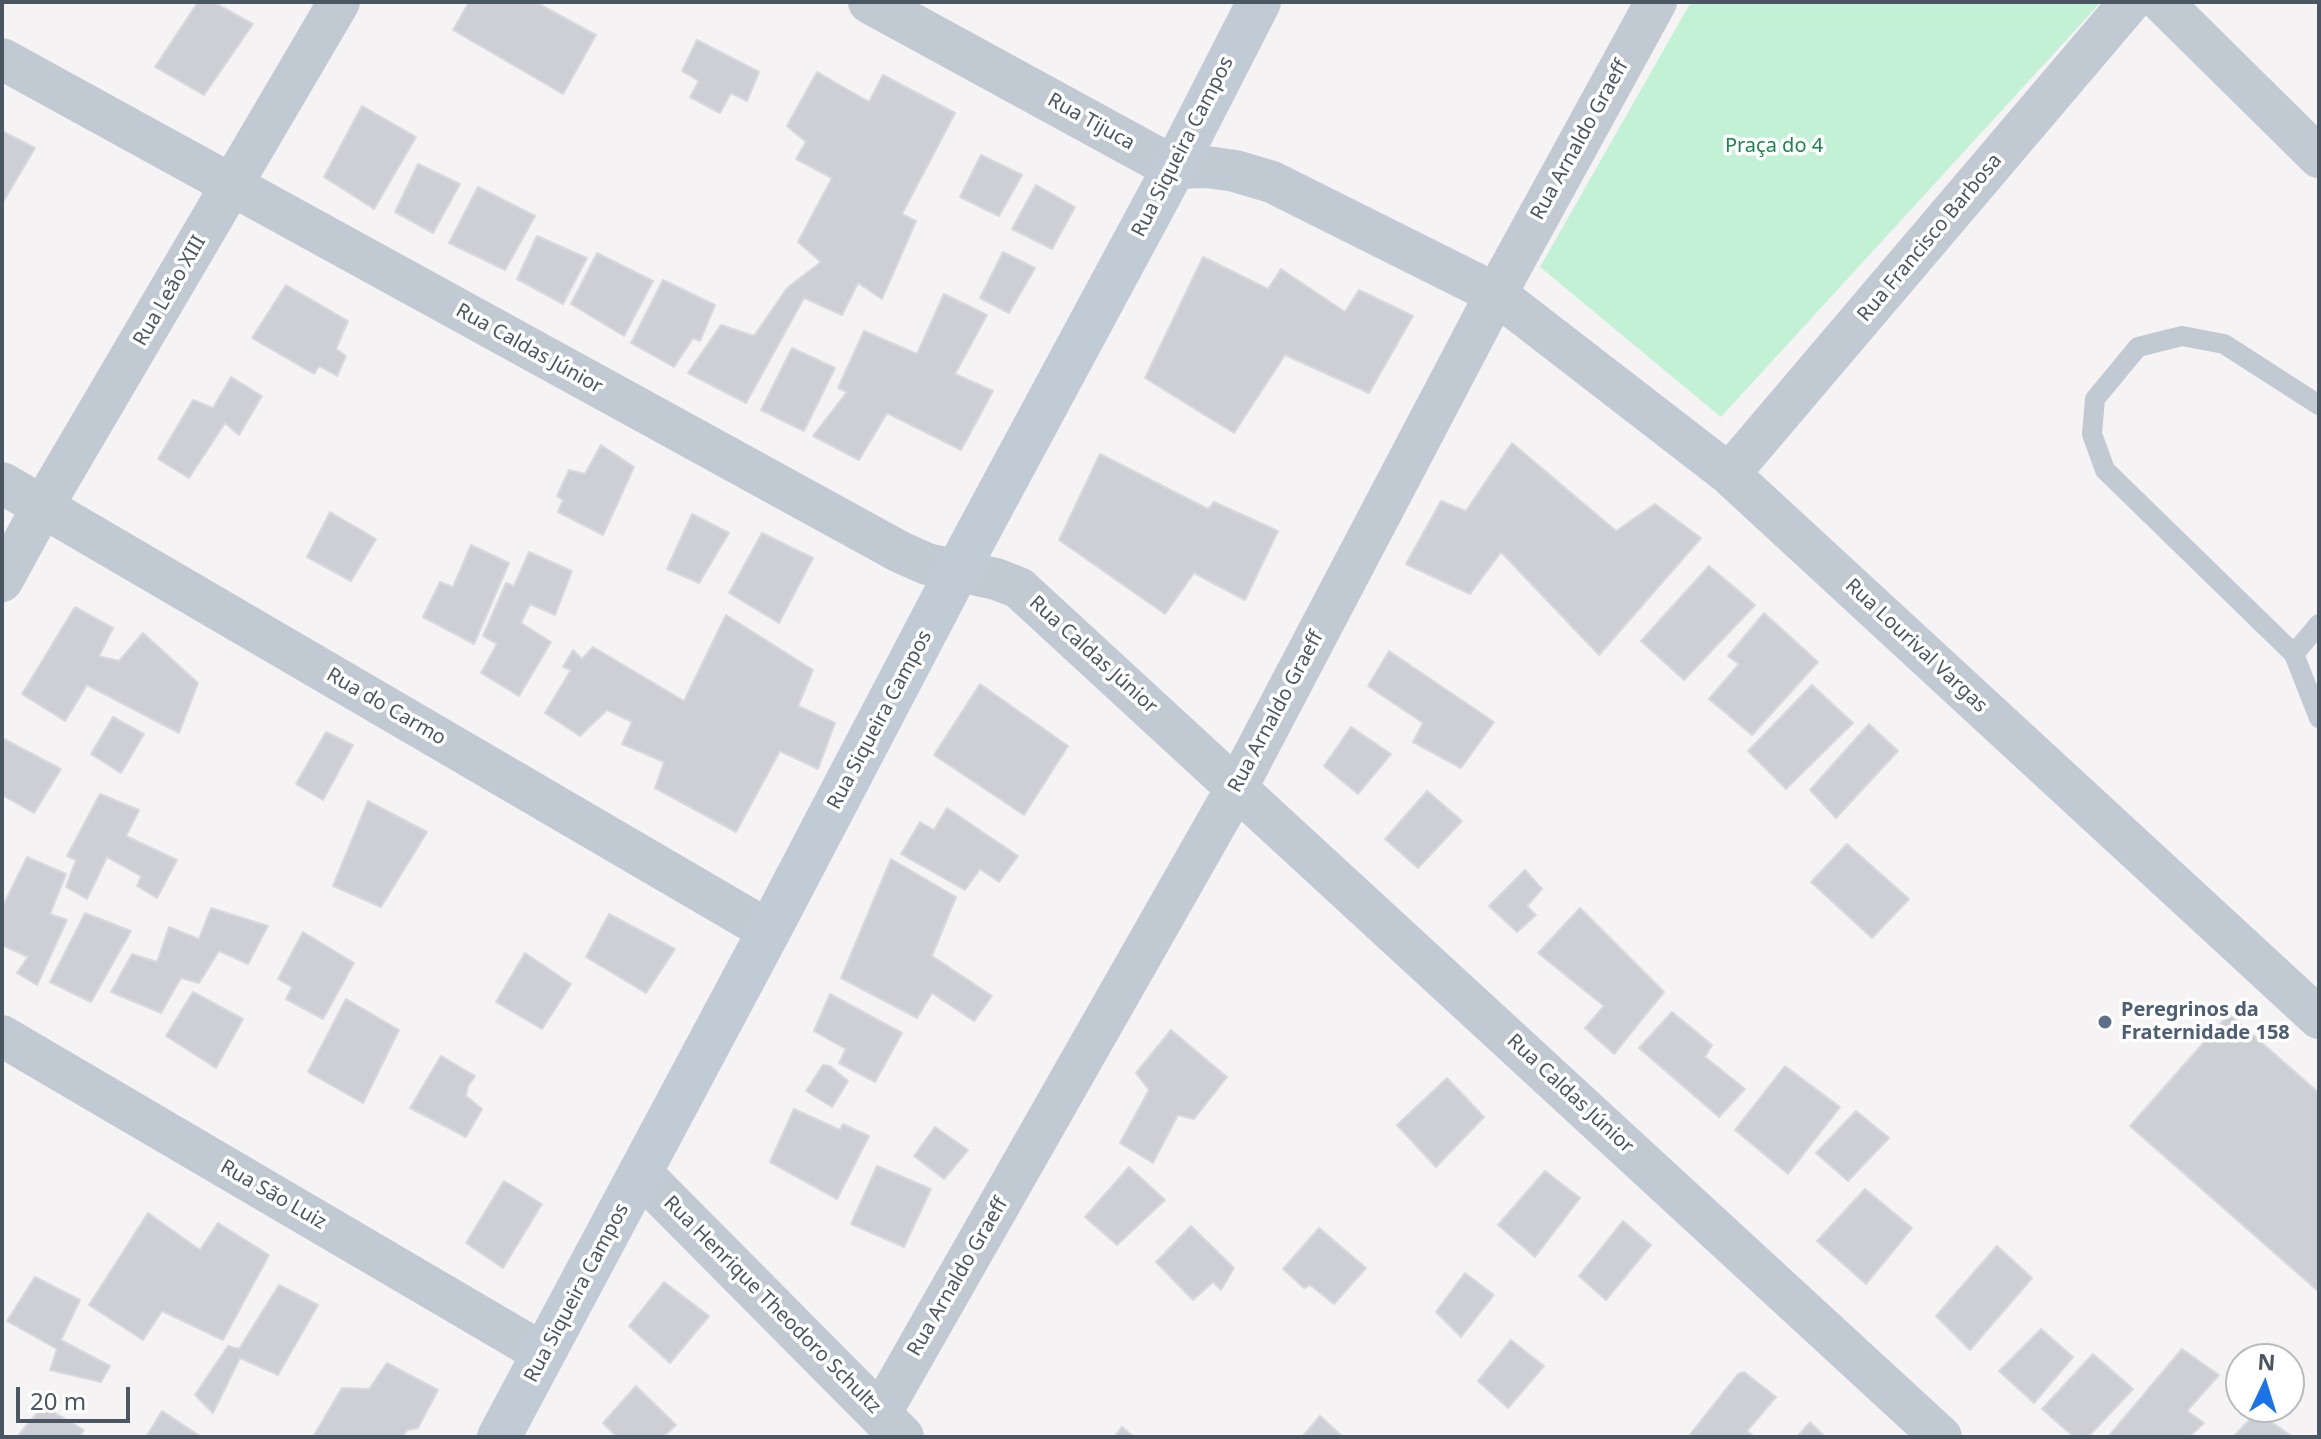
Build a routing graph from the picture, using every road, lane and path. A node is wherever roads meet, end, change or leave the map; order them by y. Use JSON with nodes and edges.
{"nodes":[{"id":1,"x":339,"y":2,"type":"edge"},
{"id":2,"x":870,"y":2,"type":"edge"},
{"id":3,"x":1259,"y":2,"type":"edge"},
{"id":4,"x":1656,"y":2,"type":"edge"},
{"id":5,"x":2130,"y":2,"type":"edge"},
{"id":6,"x":2162,"y":2,"type":"edge"},
{"id":7,"x":2,"y":59,"type":"edge"},
{"id":8,"x":2319,"y":157,"type":"edge"},
{"id":9,"x":1174,"y":168,"type":"junction"},
{"id":10,"x":231,"y":187,"type":"junction"},
{"id":11,"x":1496,"y":294,"type":"junction"},
{"id":12,"x":2319,"y":405,"type":"edge"},
{"id":13,"x":1729,"y":474,"type":"junction"},
{"id":14,"x":2,"y":483,"type":"edge"},
{"id":15,"x":43,"y":506,"type":"junction"},
{"id":16,"x":958,"y":571,"type":"junction"},
{"id":17,"x":2,"y":581,"type":"edge"},
{"id":18,"x":2319,"y":624,"type":"edge"},
{"id":19,"x":2294,"y":654,"type":"junction"},
{"id":20,"x":2319,"y":718,"type":"edge"},
{"id":21,"x":1237,"y":787,"type":"junction"},
{"id":22,"x":769,"y":931,"type":"junction"},
{"id":23,"x":2319,"y":1018,"type":"edge"},
{"id":24,"x":2,"y":1036,"type":"edge"},
{"id":25,"x":641,"y":1174,"type":"junction"},
{"id":26,"x":544,"y":1354,"type":"junction"},
{"id":27,"x":891,"y":1426,"type":"edge"},
{"id":28,"x":499,"y":1437,"type":"edge"},
{"id":29,"x":1941,"y":1437,"type":"edge"}],
"edges":[{"from":1,"to":10,"type":"street","name":"Rua Leão XIII"},
{"from":2,"to":9,"type":"street","name":"Rua Tijuca"},
{"from":3,"to":9,"type":"main road","name":"Rua Siqueira Campos"},
{"from":4,"to":11,"type":"street","name":"Rua Arnaldo Graeff"},
{"from":5,"to":13,"type":"street","name":"Rua Francisco Barbosa"},
{"from":6,"to":8,"type":"street"},
{"from":7,"to":10,"type":"street","name":"Rua Caldas Júnior"},
{"from":9,"to":11,"type":"street","name":"Rua Tijuca"},
{"from":9,"to":16,"type":"main road","name":"Rua Siqueira Campos"},
{"from":10,"to":15,"type":"street","name":"Rua Leão XIII"},
{"from":10,"to":16,"type":"street","name":"Rua Caldas Júnior"},
{"from":11,"to":13,"type":"street","name":"Rua Lourival Vargas"},
{"from":11,"to":21,"type":"street","name":"Rua Arnaldo Graeff"},
{"from":12,"to":19,"type":"lane"},
{"from":13,"to":23,"type":"street","name":"Rua Lourival Vargas"},
{"from":14,"to":15,"type":"street","name":"Rua do Carmo"},
{"from":15,"to":17,"type":"street","name":"Rua Leão XIII"},
{"from":15,"to":22,"type":"street","name":"Rua do Carmo"},
{"from":16,"to":21,"type":"street","name":"Rua Caldas Júnior"},
{"from":16,"to":22,"type":"main road","name":"Rua Siqueira Campos"},
{"from":18,"to":19,"type":"lane"},
{"from":19,"to":20,"type":"lane"},
{"from":21,"to":27,"type":"street","name":"Rua Arnaldo Graeff"},
{"from":21,"to":29,"type":"street","name":"Rua Caldas Júnior"},
{"from":22,"to":25,"type":"main road","name":"Rua Siqueira Campos"},
{"from":24,"to":26,"type":"street","name":"Rua São Luiz"},
{"from":25,"to":26,"type":"main road","name":"Rua Siqueira Campos"},
{"from":25,"to":27,"type":"street","name":"Rua Henrique Theodoro Schultz"},
{"from":26,"to":28,"type":"main road","name":"Rua Siqueira Campos"}]}
